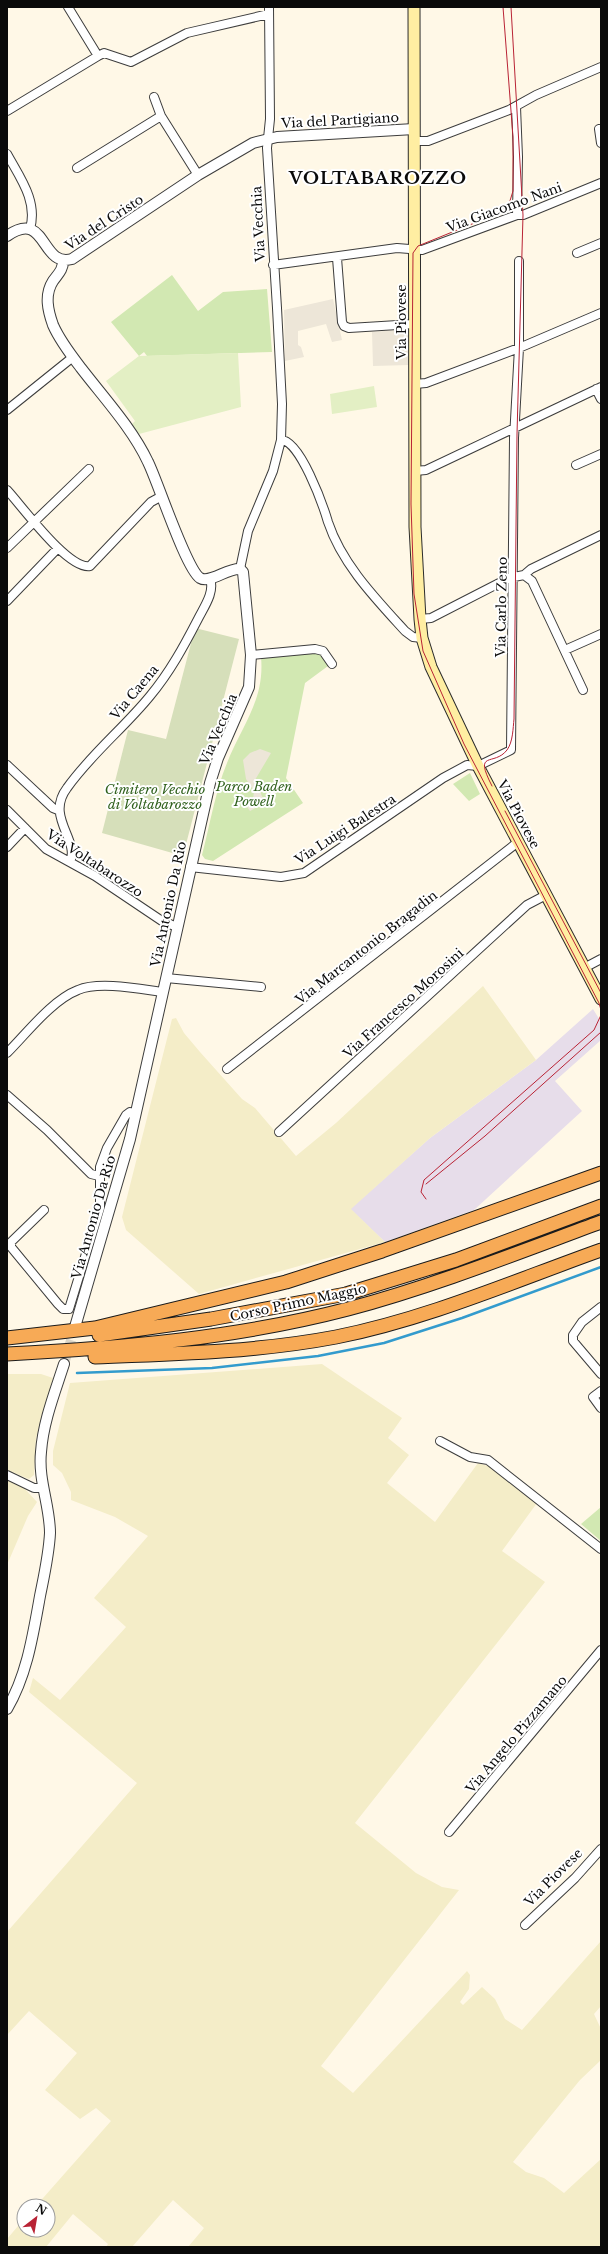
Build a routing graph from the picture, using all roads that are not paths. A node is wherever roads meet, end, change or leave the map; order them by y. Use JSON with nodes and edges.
{"nodes":[{"id":1,"x":68,"y":7,"type":"edge"},
{"id":2,"x":414,"y":7,"type":"edge"},
{"id":3,"x":269,"y":10,"type":"edge"},
{"id":4,"x":98,"y":56,"type":"junction"},
{"id":5,"x":601,"y":67,"type":"edge"},
{"id":6,"x":154,"y":97,"type":"dead end"},
{"id":7,"x":516,"y":107,"type":"junction"},
{"id":8,"x":7,"y":111,"type":"edge"},
{"id":9,"x":161,"y":116,"type":"junction"},
{"id":10,"x":414,"y":129,"type":"junction"},
{"id":11,"x":599,"y":129,"type":"dead end"},
{"id":12,"x":268,"y":138,"type":"junction"},
{"id":13,"x":414,"y":141,"type":"junction"},
{"id":14,"x":601,"y":143,"type":"edge"},
{"id":15,"x":7,"y":154,"type":"edge"},
{"id":16,"x":77,"y":168,"type":"dead end"},
{"id":17,"x":198,"y":175,"type":"junction"},
{"id":18,"x":601,"y":183,"type":"edge"},
{"id":19,"x":517,"y":215,"type":"junction"},
{"id":20,"x":30,"y":229,"type":"junction"},
{"id":21,"x":7,"y":236,"type":"edge"},
{"id":22,"x":601,"y":244,"type":"edge"},
{"id":23,"x":415,"y":248,"type":"junction"},
{"id":24,"x":577,"y":253,"type":"dead end"},
{"id":25,"x":337,"y":258,"type":"junction"},
{"id":26,"x":63,"y":260,"type":"junction"},
{"id":27,"x":519,"y":261,"type":"dead end"},
{"id":28,"x":273,"y":265,"type":"junction"},
{"id":29,"x":601,"y":313,"type":"edge"},
{"id":30,"x":414,"y":324,"type":"junction"},
{"id":31,"x":519,"y":348,"type":"junction"},
{"id":32,"x":73,"y":357,"type":"junction"},
{"id":33,"x":414,"y":384,"type":"junction"},
{"id":34,"x":599,"y":388,"type":"edge"},
{"id":35,"x":601,"y":399,"type":"edge"},
{"id":36,"x":7,"y":410,"type":"edge"},
{"id":37,"x":515,"y":428,"type":"junction"},
{"id":38,"x":281,"y":440,"type":"junction"},
{"id":39,"x":601,"y":454,"type":"edge"},
{"id":40,"x":576,"y":465,"type":"dead end"},
{"id":41,"x":89,"y":469,"type":"dead end"},
{"id":42,"x":416,"y":471,"type":"junction"},
{"id":43,"x":7,"y":490,"type":"edge"},
{"id":44,"x":162,"y":496,"type":"junction"},
{"id":45,"x":34,"y":521,"type":"junction"},
{"id":46,"x":601,"y":535,"type":"edge"},
{"id":47,"x":7,"y":548,"type":"edge"},
{"id":48,"x":58,"y":548,"type":"junction"},
{"id":49,"x":240,"y":569,"type":"junction"},
{"id":50,"x":513,"y":576,"type":"junction"},
{"id":51,"x":524,"y":576,"type":"junction"},
{"id":52,"x":210,"y":580,"type":"junction"},
{"id":53,"x":7,"y":601,"type":"edge"},
{"id":54,"x":420,"y":618,"type":"junction"},
{"id":55,"x":601,"y":634,"type":"edge"},
{"id":56,"x":422,"y":638,"type":"junction"},
{"id":57,"x":565,"y":650,"type":"junction"},
{"id":58,"x":251,"y":655,"type":"junction"},
{"id":59,"x":332,"y":664,"type":"dead end"},
{"id":60,"x":583,"y":690,"type":"dead end"},
{"id":61,"x":7,"y":765,"type":"edge"},
{"id":62,"x":478,"y":766,"type":"junction"},
{"id":63,"x":7,"y":810,"type":"edge"},
{"id":64,"x":58,"y":810,"type":"junction"},
{"id":65,"x":25,"y":828,"type":"junction"},
{"id":66,"x":196,"y":836,"type":"joint"},
{"id":67,"x":518,"y":842,"type":"junction"},
{"id":68,"x":7,"y":847,"type":"edge"},
{"id":69,"x":70,"y":862,"type":"junction"},
{"id":70,"x":190,"y":867,"type":"junction"},
{"id":71,"x":546,"y":895,"type":"junction"},
{"id":72,"x":177,"y":927,"type":"junction"},
{"id":73,"x":601,"y":960,"type":"edge"},
{"id":74,"x":584,"y":968,"type":"junction"},
{"id":75,"x":166,"y":978,"type":"junction"},
{"id":76,"x":261,"y":987,"type":"dead end"},
{"id":77,"x":163,"y":992,"type":"junction"},
{"id":78,"x":601,"y":999,"type":"edge"},
{"id":79,"x":7,"y":1053,"type":"edge"},
{"id":80,"x":226,"y":1069,"type":"dead end"},
{"id":81,"x":7,"y":1095,"type":"edge"},
{"id":82,"x":136,"y":1114,"type":"junction"},
{"id":83,"x":278,"y":1132,"type":"dead end"},
{"id":84,"x":601,"y":1173,"type":"edge"},
{"id":85,"x":99,"y":1176,"type":"junction"},
{"id":86,"x":601,"y":1206,"type":"edge"},
{"id":87,"x":44,"y":1210,"type":"dead end"},
{"id":88,"x":601,"y":1222,"type":"edge"},
{"id":89,"x":601,"y":1250,"type":"edge"},
{"id":90,"x":601,"y":1307,"type":"edge"},
{"id":91,"x":75,"y":1327,"type":"tunnel mouth"},
{"id":92,"x":7,"y":1339,"type":"edge"},
{"id":93,"x":7,"y":1355,"type":"edge"},
{"id":94,"x":64,"y":1364,"type":"tunnel mouth"},
{"id":95,"x":601,"y":1374,"type":"edge"},
{"id":96,"x":601,"y":1391,"type":"edge"},
{"id":97,"x":601,"y":1408,"type":"edge"},
{"id":98,"x":440,"y":1441,"type":"dead end"},
{"id":99,"x":7,"y":1476,"type":"edge"},
{"id":100,"x":42,"y":1488,"type":"junction"},
{"id":101,"x":601,"y":1549,"type":"edge"},
{"id":102,"x":601,"y":1650,"type":"edge"},
{"id":103,"x":7,"y":1709,"type":"edge"},
{"id":104,"x":449,"y":1832,"type":"dead end"},
{"id":105,"x":601,"y":1849,"type":"edge"},
{"id":106,"x":525,"y":1925,"type":"dead end"}],
"edges":[{"from":1,"to":4,"type":"street"},
{"from":2,"to":10,"type":"main road","name":"Via Piovese"},
{"from":3,"to":4,"type":"street"},
{"from":3,"to":12,"type":"street","name":"Via Vecchia"},
{"from":4,"to":8,"type":"street"},
{"from":5,"to":7,"type":"street"},
{"from":6,"to":9,"type":"street"},
{"from":7,"to":13,"type":"street"},
{"from":7,"to":19,"type":"street"},
{"from":9,"to":16,"type":"street"},
{"from":9,"to":17,"type":"street"},
{"from":10,"to":12,"type":"street","name":"Via del Partigiano"},
{"from":10,"to":13,"type":"main road","name":"Via Piovese"},
{"from":11,"to":14,"type":"street"},
{"from":12,"to":17,"type":"street","name":"Via del Cristo"},
{"from":12,"to":28,"type":"street","name":"Via Vecchia"},
{"from":13,"to":23,"type":"main road","name":"Via Piovese"},
{"from":15,"to":20,"type":"street"},
{"from":17,"to":26,"type":"street","name":"Via del Cristo"},
{"from":18,"to":19,"type":"street","name":"Via Giacomo Nani"},
{"from":19,"to":23,"type":"street","name":"Via Giacomo Nani"},
{"from":20,"to":21,"type":"street"},
{"from":20,"to":26,"type":"street","name":"Via del Cristo"},
{"from":22,"to":24,"type":"street"},
{"from":23,"to":25,"type":"street","name":"Via Giacomo Nani"},
{"from":23,"to":30,"type":"main road","name":"Via Piovese"},
{"from":25,"to":28,"type":"street","name":"Via Giacomo Nani"},
{"from":25,"to":30,"type":"street"},
{"from":26,"to":32,"type":"street"},
{"from":27,"to":31,"type":"street","name":"Via Carlo Zeno"},
{"from":28,"to":38,"type":"street","name":"Via Vecchia"},
{"from":29,"to":31,"type":"street"},
{"from":30,"to":33,"type":"main road","name":"Via Piovese"},
{"from":31,"to":33,"type":"street"},
{"from":31,"to":37,"type":"street","name":"Via Carlo Zeno"},
{"from":32,"to":36,"type":"street"},
{"from":32,"to":44,"type":"street"},
{"from":33,"to":42,"type":"main road","name":"Via Piovese"},
{"from":34,"to":35,"type":"street"},
{"from":34,"to":37,"type":"street"},
{"from":37,"to":42,"type":"street"},
{"from":37,"to":50,"type":"street","name":"Via Carlo Zeno"},
{"from":38,"to":49,"type":"street","name":"Via Vecchia"},
{"from":38,"to":56,"type":"street"},
{"from":39,"to":40,"type":"street"},
{"from":41,"to":45,"type":"street"},
{"from":42,"to":54,"type":"main road","name":"Via Piovese"},
{"from":43,"to":45,"type":"street"},
{"from":44,"to":48,"type":"street"},
{"from":44,"to":52,"type":"street"},
{"from":45,"to":47,"type":"street"},
{"from":45,"to":48,"type":"street"},
{"from":46,"to":51,"type":"street"},
{"from":48,"to":53,"type":"street"},
{"from":49,"to":52,"type":"street"},
{"from":49,"to":58,"type":"street","name":"Via Vecchia"},
{"from":50,"to":51,"type":"street"},
{"from":50,"to":54,"type":"street"},
{"from":50,"to":62,"type":"street","name":"Via Carlo Zeno"},
{"from":51,"to":57,"type":"street"},
{"from":52,"to":64,"type":"street","name":"Via Caena"},
{"from":54,"to":56,"type":"main road","name":"Via Piovese"},
{"from":55,"to":57,"type":"street"},
{"from":56,"to":62,"type":"main road","name":"Via Piovese"},
{"from":57,"to":60,"type":"street"},
{"from":58,"to":59,"type":"street"},
{"from":58,"to":66,"type":"street","name":"Via Vecchia"},
{"from":61,"to":64,"type":"street"},
{"from":62,"to":67,"type":"main road","name":"Via Piovese"},
{"from":62,"to":70,"type":"street","name":"Via Luigi Balestra"},
{"from":63,"to":65,"type":"street","name":"Via Voltabarozzo"},
{"from":64,"to":69,"type":"street"},
{"from":65,"to":68,"type":"street"},
{"from":65,"to":69,"type":"street","name":"Via Voltabarozzo"},
{"from":66,"to":70,"type":"street","name":"Via Antonio Da Rio"},
{"from":67,"to":71,"type":"main road","name":"Via Piovese"},
{"from":67,"to":80,"type":"street","name":"Via Marcantonio Bragadin"},
{"from":69,"to":72,"type":"street","name":"Via Voltabarozzo"},
{"from":70,"to":72,"type":"street","name":"Via Antonio Da Rio"},
{"from":71,"to":74,"type":"main road","name":"Via Piovese"},
{"from":71,"to":83,"type":"street","name":"Via Francesco Morosini"},
{"from":72,"to":75,"type":"street","name":"Via Antonio Da Rio"},
{"from":73,"to":74,"type":"street"},
{"from":74,"to":78,"type":"main road","name":"Via Piovese"},
{"from":75,"to":76,"type":"street","name":"Via Antonio Da Rio"},
{"from":75,"to":77,"type":"street","name":"Via Antonio Da Rio"},
{"from":77,"to":79,"type":"street"},
{"from":77,"to":82,"type":"street","name":"Via Antonio Da Rio"},
{"from":81,"to":85,"type":"street"},
{"from":82,"to":85,"type":"street","name":"Via Antonio Da Rio"},
{"from":82,"to":91,"type":"street","name":"Via Antonio Da Rio"},
{"from":84,"to":92,"type":"highway"},
{"from":85,"to":87,"type":"street","name":"Via Antonio Da Rio"},
{"from":86,"to":92,"type":"highway","name":"Corso Primo Maggio"},
{"from":88,"to":93,"type":"highway","name":"Corso Primo Maggio"},
{"from":89,"to":93,"type":"highway"},
{"from":90,"to":95,"type":"street"},
{"from":94,"to":100,"type":"street"},
{"from":96,"to":97,"type":"street"},
{"from":98,"to":101,"type":"street"},
{"from":99,"to":100,"type":"street"},
{"from":100,"to":103,"type":"street"},
{"from":102,"to":104,"type":"street","name":"Via Angelo Pizzamano"},
{"from":105,"to":106,"type":"street","name":"Via Piovese"}]}
